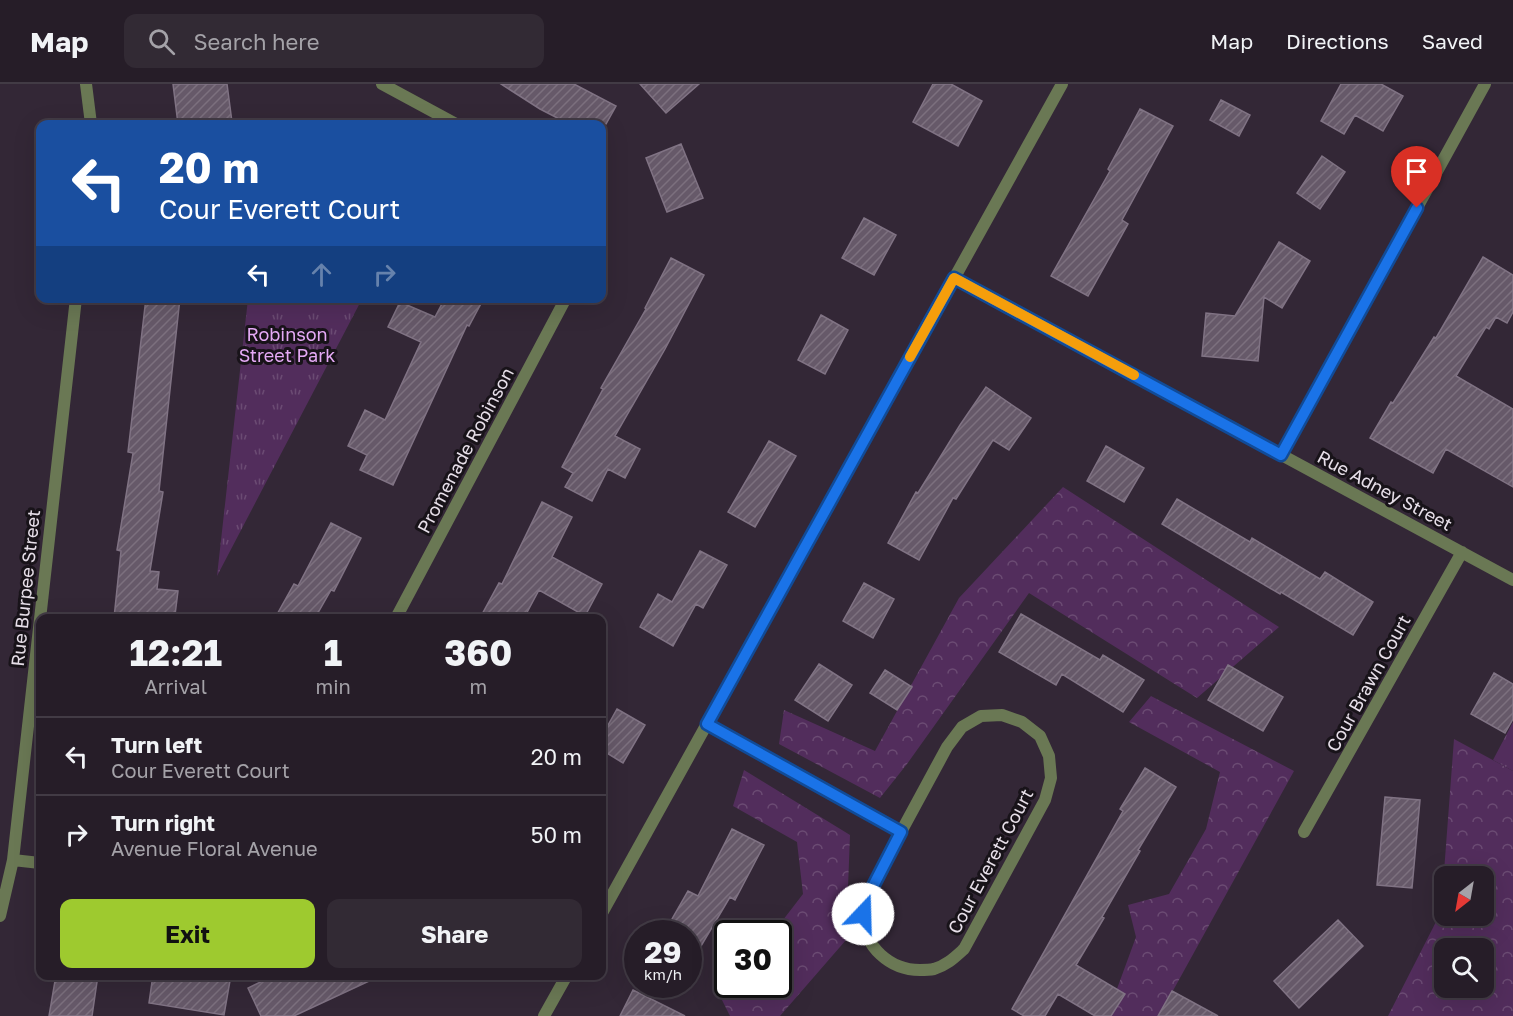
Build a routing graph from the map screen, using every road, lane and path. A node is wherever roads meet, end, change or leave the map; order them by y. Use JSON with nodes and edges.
{"nodes":[{"id":1,"x":86,"y":84,"type":"edge"},
{"id":2,"x":382,"y":84,"type":"edge"},
{"id":3,"x":1062,"y":84,"type":"edge"},
{"id":4,"x":1485,"y":84,"type":"edge"},
{"id":5,"x":90,"y":120,"type":"edge"},
{"id":6,"x":449,"y":120,"type":"edge"},
{"id":7,"x":954,"y":278,"type":"junction"},
{"id":8,"x":75,"y":303,"type":"edge"},
{"id":9,"x":563,"y":303,"type":"edge"},
{"id":10,"x":1281,"y":455,"type":"junction"},
{"id":11,"x":1462,"y":552,"type":"junction"},
{"id":12,"x":1513,"y":580,"type":"edge"},
{"id":13,"x":41,"y":614,"type":"edge"},
{"id":14,"x":398,"y":614,"type":"edge"},
{"id":15,"x":36,"y":655,"type":"edge"},
{"id":16,"x":707,"y":724,"type":"junction"},
{"id":17,"x":901,"y":832,"type":"junction"},
{"id":18,"x":1304,"y":832,"type":"dead end"},
{"id":19,"x":13,"y":860,"type":"junction"},
{"id":20,"x":36,"y":863,"type":"edge"},
{"id":21,"x":606,"y":906,"type":"edge"},
{"id":22,"x":0,"y":916,"type":"edge"},
{"id":23,"x":564,"y":980,"type":"edge"},
{"id":24,"x":544,"y":1016,"type":"edge"}],
"edges":[{"from":1,"to":5,"type":"street"},
{"from":2,"to":6,"type":"street"},
{"from":3,"to":7,"type":"street"},
{"from":4,"to":10,"type":"street"},
{"from":7,"to":10,"type":"street","name":"Rue Adney Street"},
{"from":7,"to":16,"type":"street"},
{"from":8,"to":13,"type":"street","name":"Rue Burpee Street"},
{"from":9,"to":14,"type":"street","name":"Promenade Robinson"},
{"from":10,"to":11,"type":"street","name":"Rue Adney Street"},
{"from":11,"to":12,"type":"street","name":"Rue Adney Street"},
{"from":11,"to":18,"type":"street","name":"Cour Brawn Court"},
{"from":15,"to":19,"type":"street","name":"Rue Burpee Street"},
{"from":16,"to":17,"type":"street"},
{"from":16,"to":21,"type":"street"},
{"from":17,"to":17,"type":"street","name":"Cour Everett Court"},
{"from":19,"to":20,"type":"street"},
{"from":19,"to":22,"type":"street","name":"Rue Burpee Street"},
{"from":23,"to":24,"type":"street"}]}
